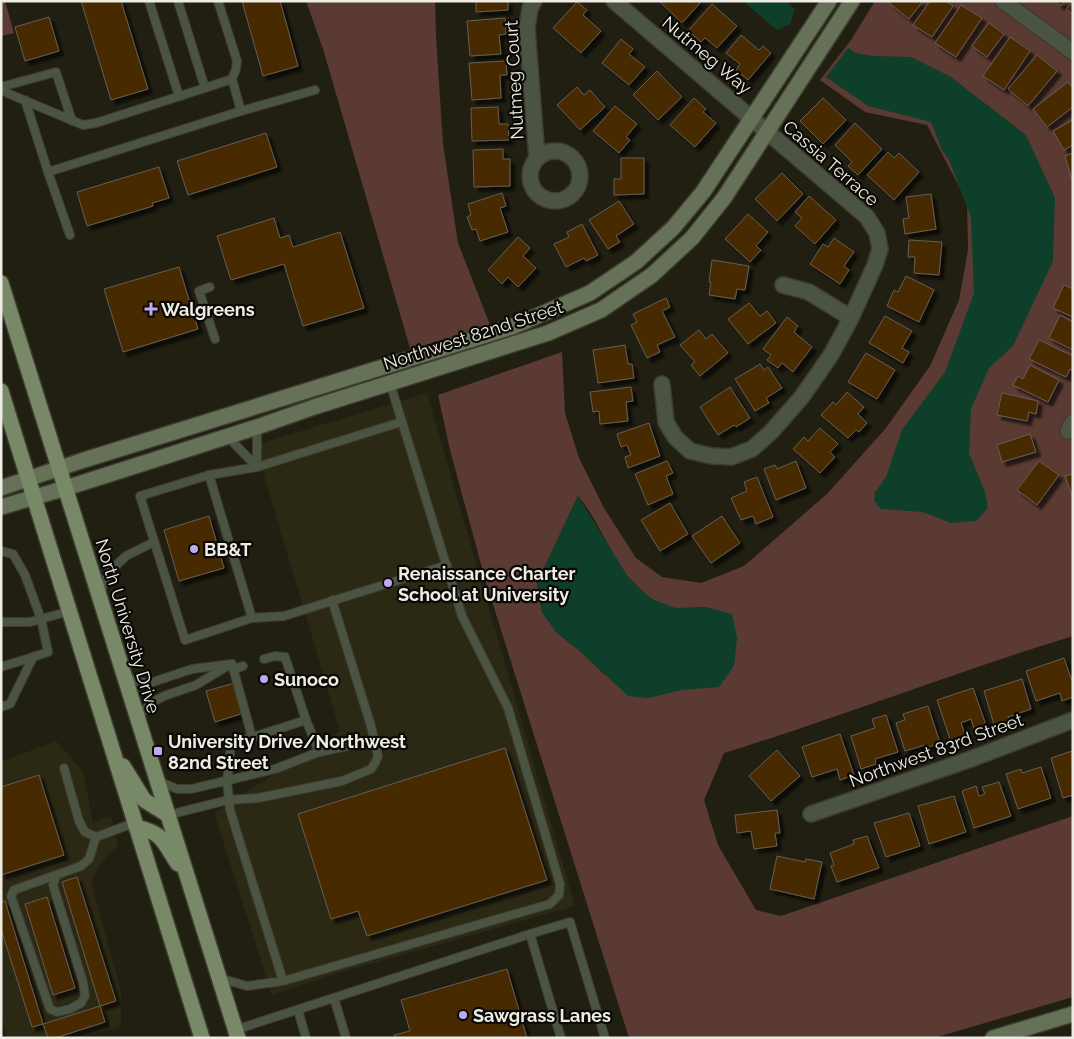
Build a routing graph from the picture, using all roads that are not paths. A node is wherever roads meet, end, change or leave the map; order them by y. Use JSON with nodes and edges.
{"nodes":[{"id":1,"x":149,"y":1,"type":"edge"},
{"id":2,"x":178,"y":1,"type":"edge"},
{"id":3,"x":218,"y":1,"type":"edge"},
{"id":4,"x":534,"y":1,"type":"edge"},
{"id":5,"x":614,"y":1,"type":"edge"},
{"id":6,"x":829,"y":1,"type":"edge"},
{"id":7,"x":852,"y":1,"type":"edge"},
{"id":8,"x":1003,"y":1,"type":"edge"},
{"id":9,"x":1073,"y":52,"type":"edge"},
{"id":10,"x":232,"y":79,"type":"junction"},
{"id":11,"x":1,"y":87,"type":"edge"},
{"id":12,"x":204,"y":88,"type":"junction"},
{"id":13,"x":315,"y":90,"type":"dead end"},
{"id":14,"x":179,"y":96,"type":"junction"},
{"id":15,"x":25,"y":100,"type":"junction"},
{"id":16,"x":241,"y":111,"type":"junction"},
{"id":17,"x":753,"y":119,"type":"junction"},
{"id":18,"x":72,"y":121,"type":"junction"},
{"id":19,"x":768,"y":132,"type":"junction"},
{"id":20,"x":537,"y":158,"type":"dead end"},
{"id":21,"x":48,"y":172,"type":"junction"},
{"id":22,"x":70,"y":236,"type":"dead end"},
{"id":23,"x":1,"y":283,"type":"edge"},
{"id":24,"x":783,"y":285,"type":"dead end"},
{"id":25,"x":210,"y":287,"type":"dead end"},
{"id":26,"x":851,"y":318,"type":"junction"},
{"id":27,"x":215,"y":339,"type":"dead end"},
{"id":28,"x":390,"y":383,"type":"junction"},
{"id":29,"x":662,"y":384,"type":"dead end"},
{"id":30,"x":1,"y":391,"type":"edge"},
{"id":31,"x":401,"y":422,"type":"junction"},
{"id":32,"x":257,"y":427,"type":"junction"},
{"id":33,"x":227,"y":436,"type":"junction"},
{"id":34,"x":258,"y":467,"type":"junction"},
{"id":35,"x":59,"y":468,"type":"junction"},
{"id":36,"x":209,"y":475,"type":"junction"},
{"id":37,"x":29,"y":479,"type":"junction"},
{"id":38,"x":1,"y":488,"type":"edge"},
{"id":39,"x":66,"y":488,"type":"junction"},
{"id":40,"x":34,"y":497,"type":"junction"},
{"id":41,"x":1,"y":506,"type":"edge"},
{"id":42,"x":154,"y":542,"type":"junction"},
{"id":43,"x":1,"y":551,"type":"edge"},
{"id":44,"x":447,"y":565,"type":"junction"},
{"id":45,"x":99,"y":595,"type":"junction"},
{"id":46,"x":332,"y":600,"type":"junction"},
{"id":47,"x":70,"y":611,"type":"junction"},
{"id":48,"x":252,"y":618,"type":"junction"},
{"id":49,"x":41,"y":619,"type":"junction"},
{"id":50,"x":1,"y":622,"type":"edge"},
{"id":51,"x":33,"y":657,"type":"junction"},
{"id":52,"x":264,"y":659,"type":"dead end"},
{"id":53,"x":233,"y":666,"type":"junction"},
{"id":54,"x":243,"y":666,"type":"dead end"},
{"id":55,"x":1,"y":667,"type":"edge"},
{"id":56,"x":124,"y":676,"type":"junction"},
{"id":57,"x":1,"y":707,"type":"edge"},
{"id":58,"x":137,"y":718,"type":"junction"},
{"id":59,"x":306,"y":720,"type":"junction"},
{"id":60,"x":1073,"y":720,"type":"edge"},
{"id":61,"x":252,"y":737,"type":"junction"},
{"id":62,"x":108,"y":741,"type":"junction"},
{"id":63,"x":347,"y":746,"type":"dead end"},
{"id":64,"x":319,"y":752,"type":"junction"},
{"id":65,"x":64,"y":768,"type":"dead end"},
{"id":66,"x":156,"y":780,"type":"junction"},
{"id":67,"x":227,"y":781,"type":"junction"},
{"id":68,"x":228,"y":800,"type":"junction"},
{"id":69,"x":811,"y":814,"type":"dead end"},
{"id":70,"x":168,"y":815,"type":"junction"},
{"id":71,"x":135,"y":825,"type":"junction"},
{"id":72,"x":96,"y":837,"type":"junction"},
{"id":73,"x":56,"y":876,"type":"junction"},
{"id":74,"x":189,"y":883,"type":"junction"},
{"id":75,"x":530,"y":934,"type":"junction"},
{"id":76,"x":219,"y":978,"type":"junction"},
{"id":77,"x":283,"y":980,"type":"junction"},
{"id":78,"x":334,"y":998,"type":"junction"},
{"id":79,"x":298,"y":1010,"type":"junction"},
{"id":80,"x":1073,"y":1014,"type":"edge"},
{"id":81,"x":236,"y":1034,"type":"edge"},
{"id":82,"x":202,"y":1038,"type":"edge"},
{"id":83,"x":306,"y":1038,"type":"edge"},
{"id":84,"x":346,"y":1038,"type":"edge"},
{"id":85,"x":561,"y":1038,"type":"edge"},
{"id":86,"x":605,"y":1038,"type":"edge"},
{"id":87,"x":993,"y":1038,"type":"edge"}],
"edges":[{"from":1,"to":14,"type":"lane"},
{"from":2,"to":12,"type":"lane"},
{"from":3,"to":10,"type":"lane"},
{"from":4,"to":20,"type":"street","name":"Nutmeg Court"},
{"from":5,"to":17,"type":"street","name":"Nutmeg Way"},
{"from":6,"to":17,"type":"street","name":"Northwest 82nd Street"},
{"from":7,"to":19,"type":"street","name":"Northwest 82nd Street"},
{"from":8,"to":9,"type":"street"},
{"from":10,"to":12,"type":"lane"},
{"from":10,"to":16,"type":"lane"},
{"from":11,"to":15,"type":"lane"},
{"from":11,"to":18,"type":"lane"},
{"from":12,"to":14,"type":"lane"},
{"from":13,"to":16,"type":"lane"},
{"from":14,"to":18,"type":"lane"},
{"from":15,"to":18,"type":"lane"},
{"from":15,"to":21,"type":"lane"},
{"from":16,"to":21,"type":"lane"},
{"from":17,"to":19,"type":"street","name":"Cassia Terrace"},
{"from":17,"to":35,"type":"street","name":"Northwest 82nd Street"},
{"from":19,"to":26,"type":"street","name":"Cassia Terrace"},
{"from":19,"to":28,"type":"street","name":"Northwest 82nd Street"},
{"from":21,"to":22,"type":"lane"},
{"from":23,"to":35,"type":"main road","name":"North University Drive"},
{"from":24,"to":26,"type":"street"},
{"from":25,"to":27,"type":"lane"},
{"from":26,"to":29,"type":"street","name":"Cassia Terrace"},
{"from":28,"to":31,"type":"lane"},
{"from":28,"to":32,"type":"street","name":"Northwest 82nd Street"},
{"from":30,"to":37,"type":"main road"},
{"from":31,"to":34,"type":"lane"},
{"from":31,"to":44,"type":"lane"},
{"from":32,"to":33,"type":"street","name":"Northwest 82nd Street"},
{"from":32,"to":34,"type":"lane"},
{"from":33,"to":34,"type":"lane"},
{"from":33,"to":39,"type":"street","name":"Northwest 82nd Street"},
{"from":34,"to":36,"type":"lane"},
{"from":35,"to":37,"type":"street","name":"Northwest 82nd Street"},
{"from":35,"to":39,"type":"main road","name":"North University Drive"},
{"from":36,"to":42,"type":"lane"},
{"from":36,"to":48,"type":"lane"},
{"from":37,"to":38,"type":"street","name":"Northwest 82nd Street"},
{"from":37,"to":40,"type":"main road"},
{"from":39,"to":40,"type":"street","name":"Northwest 82nd Street"},
{"from":39,"to":45,"type":"main road","name":"North University Drive"},
{"from":40,"to":41,"type":"street","name":"Northwest 82nd Street"},
{"from":40,"to":47,"type":"main road"},
{"from":42,"to":45,"type":"lane"},
{"from":42,"to":48,"type":"lane"},
{"from":43,"to":49,"type":"lane"},
{"from":44,"to":46,"type":"lane"},
{"from":44,"to":77,"type":"lane"},
{"from":45,"to":56,"type":"main road","name":"North University Drive"},
{"from":46,"to":48,"type":"lane"},
{"from":46,"to":68,"type":"lane"},
{"from":47,"to":49,"type":"lane"},
{"from":47,"to":62,"type":"main road"},
{"from":49,"to":50,"type":"lane"},
{"from":49,"to":51,"type":"lane"},
{"from":51,"to":55,"type":"lane"},
{"from":51,"to":57,"type":"lane"},
{"from":52,"to":59,"type":"lane"},
{"from":53,"to":54,"type":"lane"},
{"from":53,"to":56,"type":"lane"},
{"from":53,"to":58,"type":"lane"},
{"from":53,"to":61,"type":"lane"},
{"from":56,"to":58,"type":"main road","name":"North University Drive"},
{"from":58,"to":66,"type":"main road","name":"North University Drive"},
{"from":59,"to":61,"type":"lane"},
{"from":59,"to":64,"type":"lane"},
{"from":60,"to":69,"type":"street","name":"Northwest 83rd Street"},
{"from":61,"to":67,"type":"lane"},
{"from":62,"to":70,"type":"main road"},
{"from":62,"to":71,"type":"main road"},
{"from":63,"to":64,"type":"lane"},
{"from":64,"to":67,"type":"lane"},
{"from":65,"to":72,"type":"lane"},
{"from":66,"to":67,"type":"lane"},
{"from":66,"to":70,"type":"main road","name":"North University Drive"},
{"from":67,"to":68,"type":"lane"},
{"from":68,"to":70,"type":"lane"},
{"from":68,"to":77,"type":"lane"},
{"from":70,"to":74,"type":"main road","name":"North University Drive"},
{"from":71,"to":72,"type":"lane"},
{"from":71,"to":74,"type":"main road"},
{"from":71,"to":82,"type":"main road"},
{"from":72,"to":73,"type":"lane"},
{"from":73,"to":73,"type":"lane"},
{"from":74,"to":76,"type":"main road","name":"North University Drive"},
{"from":75,"to":78,"type":"lane"},
{"from":75,"to":85,"type":"lane"},
{"from":75,"to":86,"type":"lane"},
{"from":76,"to":77,"type":"lane"},
{"from":76,"to":81,"type":"main road","name":"North University Drive"},
{"from":78,"to":79,"type":"lane"},
{"from":78,"to":84,"type":"lane"},
{"from":79,"to":81,"type":"lane"},
{"from":79,"to":83,"type":"lane"},
{"from":80,"to":87,"type":"street"}]}
